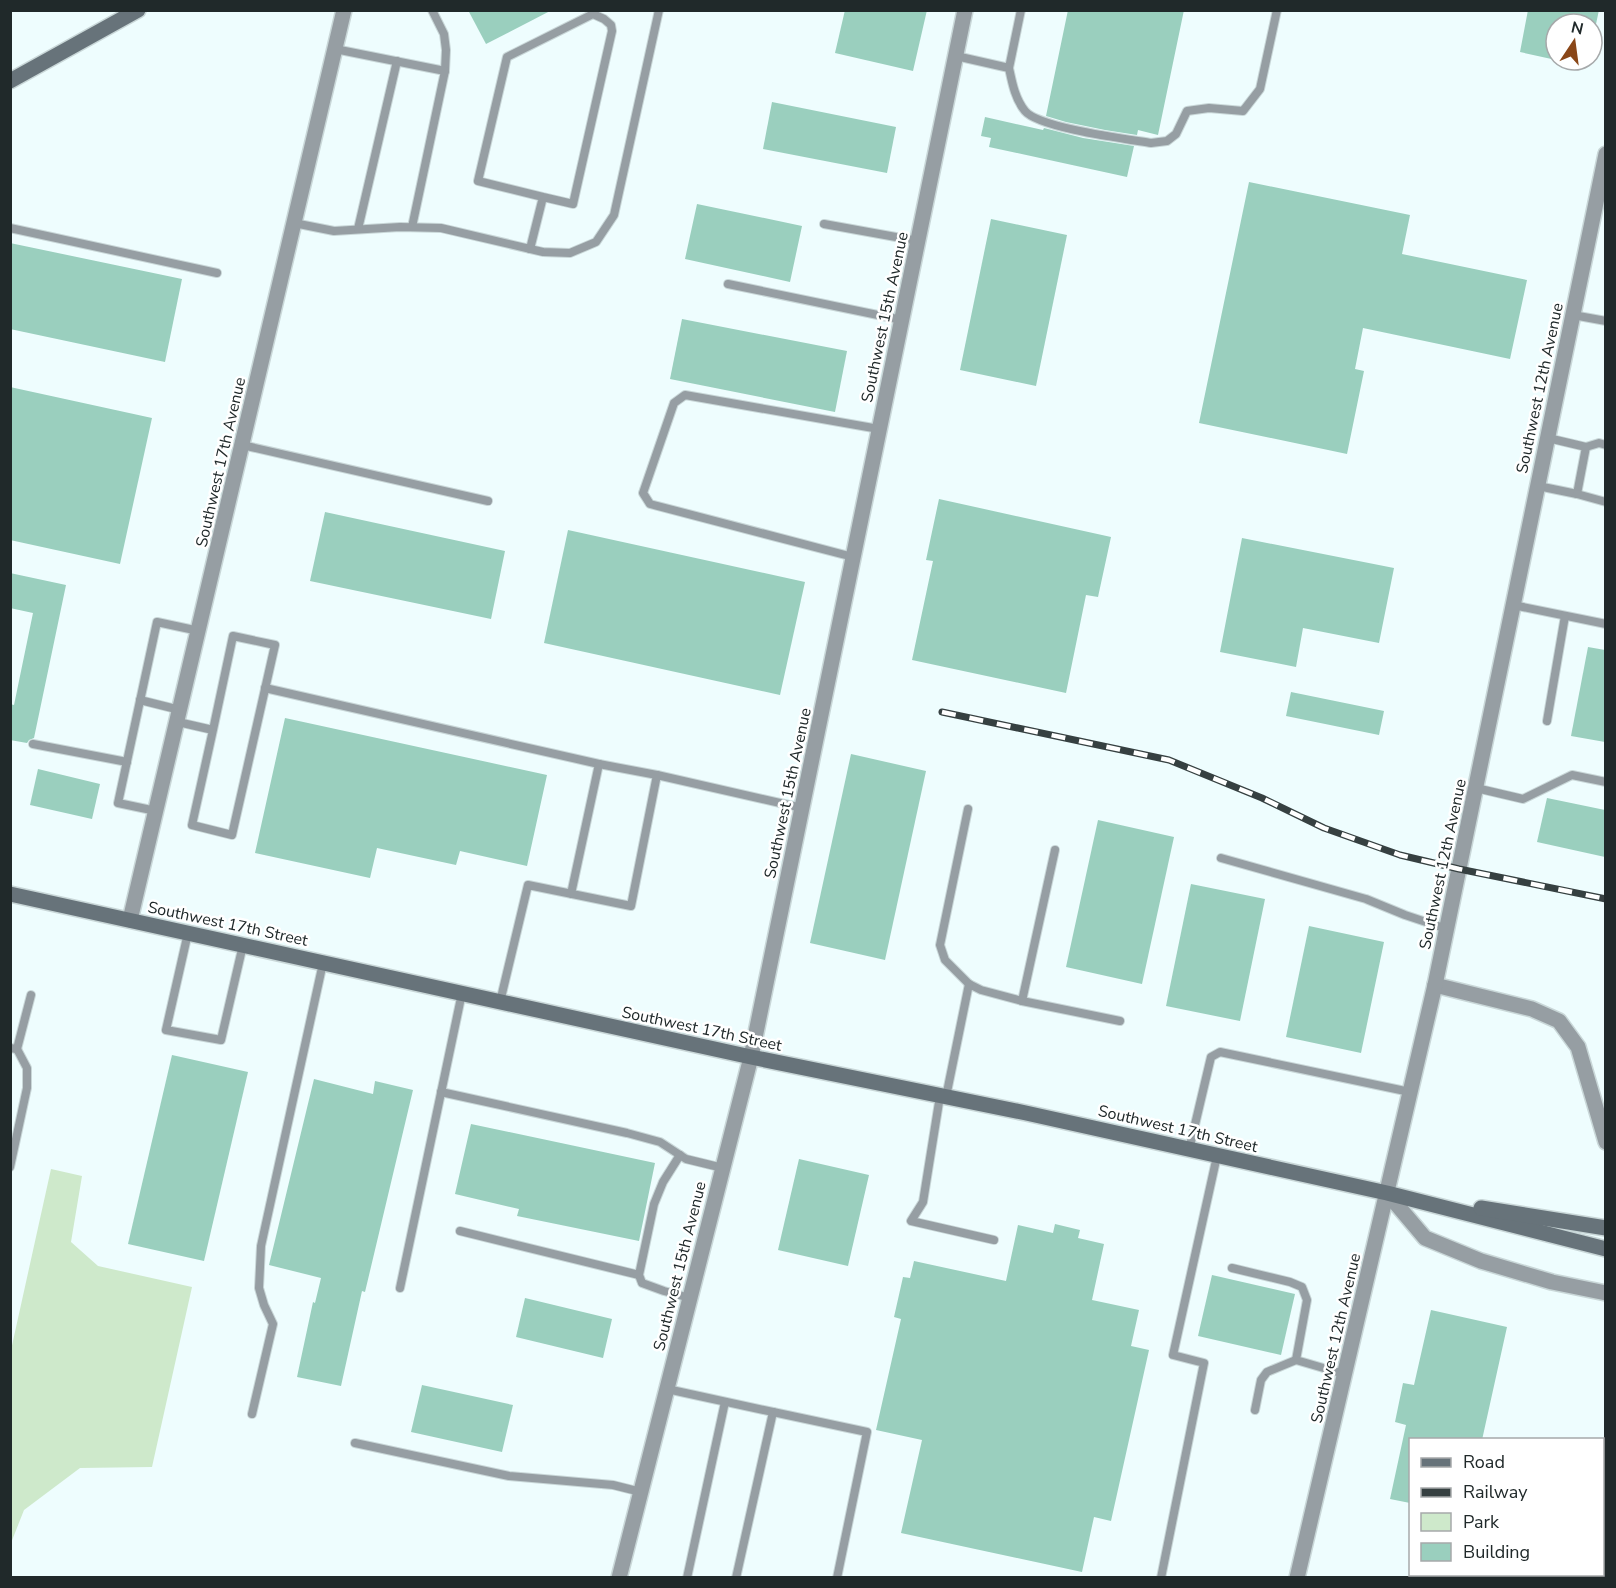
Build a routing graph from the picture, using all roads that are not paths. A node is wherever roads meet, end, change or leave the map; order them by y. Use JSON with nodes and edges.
{"nodes":[{"id":1,"x":138,"y":10,"type":"edge"},
{"id":2,"x":344,"y":10,"type":"edge"},
{"id":3,"x":432,"y":10,"type":"edge"},
{"id":4,"x":659,"y":10,"type":"edge"},
{"id":5,"x":965,"y":10,"type":"edge"},
{"id":6,"x":1021,"y":10,"type":"edge"},
{"id":7,"x":1277,"y":10,"type":"edge"},
{"id":8,"x":335,"y":49,"type":"junction"},
{"id":9,"x":956,"y":56,"type":"junction"},
{"id":10,"x":397,"y":61,"type":"junction"},
{"id":11,"x":1010,"y":68,"type":"junction"},
{"id":12,"x":446,"y":71,"type":"junction"},
{"id":13,"x":10,"y":81,"type":"edge"},
{"id":14,"x":1605,"y":154,"type":"edge"},
{"id":15,"x":1603,"y":183,"type":"edge"},
{"id":16,"x":543,"y":197,"type":"junction"},
{"id":17,"x":294,"y":222,"type":"junction"},
{"id":18,"x":824,"y":224,"type":"dead end"},
{"id":19,"x":412,"y":227,"type":"junction"},
{"id":20,"x":10,"y":228,"type":"edge"},
{"id":21,"x":358,"y":229,"type":"junction"},
{"id":22,"x":918,"y":241,"type":"junction"},
{"id":23,"x":530,"y":249,"type":"junction"},
{"id":24,"x":217,"y":273,"type":"dead end"},
{"id":25,"x":728,"y":284,"type":"dead end"},
{"id":26,"x":1573,"y":315,"type":"junction"},
{"id":27,"x":902,"y":320,"type":"junction"},
{"id":28,"x":1605,"y":321,"type":"edge"},
{"id":29,"x":879,"y":429,"type":"junction"},
{"id":30,"x":1548,"y":438,"type":"junction"},
{"id":31,"x":1605,"y":444,"type":"edge"},
{"id":32,"x":242,"y":445,"type":"junction"},
{"id":33,"x":1586,"y":447,"type":"junction"},
{"id":34,"x":1538,"y":486,"type":"junction"},
{"id":35,"x":1577,"y":494,"type":"junction"},
{"id":36,"x":488,"y":501,"type":"dead end"},
{"id":37,"x":1605,"y":502,"type":"edge"},
{"id":38,"x":853,"y":557,"type":"junction"},
{"id":39,"x":1513,"y":605,"type":"junction"},
{"id":40,"x":1565,"y":616,"type":"junction"},
{"id":41,"x":1605,"y":624,"type":"edge"},
{"id":42,"x":199,"y":631,"type":"junction"},
{"id":43,"x":265,"y":688,"type":"junction"},
{"id":44,"x":140,"y":700,"type":"junction"},
{"id":45,"x":179,"y":716,"type":"junction"},
{"id":46,"x":1547,"y":721,"type":"dead end"},
{"id":47,"x":213,"y":730,"type":"junction"},
{"id":48,"x":33,"y":744,"type":"dead end"},
{"id":49,"x":127,"y":762,"type":"junction"},
{"id":50,"x":599,"y":764,"type":"junction"},
{"id":51,"x":657,"y":775,"type":"junction"},
{"id":52,"x":1605,"y":782,"type":"edge"},
{"id":53,"x":1476,"y":788,"type":"junction"},
{"id":54,"x":802,"y":808,"type":"junction"},
{"id":55,"x":968,"y":809,"type":"dead end"},
{"id":56,"x":156,"y":811,"type":"junction"},
{"id":57,"x":1055,"y":850,"type":"dead end"},
{"id":58,"x":1221,"y":858,"type":"dead end"},
{"id":59,"x":10,"y":894,"type":"edge"},
{"id":60,"x":572,"y":894,"type":"junction"},
{"id":61,"x":130,"y":920,"type":"junction"},
{"id":62,"x":1447,"y":929,"type":"junction"},
{"id":63,"x":188,"y":933,"type":"junction"},
{"id":64,"x":243,"y":945,"type":"junction"},
{"id":65,"x":324,"y":963,"type":"junction"},
{"id":66,"x":969,"y":984,"type":"junction"},
{"id":67,"x":1435,"y":985,"type":"junction"},
{"id":68,"x":462,"y":993,"type":"junction"},
{"id":69,"x":30,"y":994,"type":"dead end"},
{"id":70,"x":1022,"y":1000,"type":"junction"},
{"id":71,"x":501,"y":1002,"type":"junction"},
{"id":72,"x":1120,"y":1021,"type":"dead end"},
{"id":73,"x":14,"y":1048,"type":"edge"},
{"id":74,"x":751,"y":1057,"type":"junction"},
{"id":75,"x":441,"y":1092,"type":"junction"},
{"id":76,"x":1410,"y":1092,"type":"junction"},
{"id":77,"x":943,"y":1096,"type":"junction"},
{"id":78,"x":1605,"y":1142,"type":"edge"},
{"id":79,"x":1189,"y":1150,"type":"junction"},
{"id":80,"x":680,"y":1155,"type":"junction"},
{"id":81,"x":1217,"y":1156,"type":"junction"},
{"id":82,"x":10,"y":1167,"type":"edge"},
{"id":83,"x":723,"y":1168,"type":"junction"},
{"id":84,"x":1387,"y":1193,"type":"junction"},
{"id":85,"x":1605,"y":1228,"type":"edge"},
{"id":86,"x":460,"y":1231,"type":"dead end"},
{"id":87,"x":994,"y":1240,"type":"dead end"},
{"id":88,"x":1605,"y":1249,"type":"edge"},
{"id":89,"x":1232,"y":1268,"type":"dead end"},
{"id":90,"x":639,"y":1275,"type":"junction"},
{"id":91,"x":400,"y":1288,"type":"dead end"},
{"id":92,"x":1605,"y":1293,"type":"edge"},
{"id":93,"x":690,"y":1298,"type":"junction"},
{"id":94,"x":1296,"y":1360,"type":"junction"},
{"id":95,"x":1344,"y":1374,"type":"junction"},
{"id":96,"x":667,"y":1389,"type":"junction"},
{"id":97,"x":725,"y":1402,"type":"junction"},
{"id":98,"x":1255,"y":1410,"type":"dead end"},
{"id":99,"x":773,"y":1412,"type":"junction"},
{"id":100,"x":252,"y":1414,"type":"dead end"},
{"id":101,"x":355,"y":1443,"type":"dead end"},
{"id":102,"x":641,"y":1492,"type":"junction"},
{"id":103,"x":619,"y":1578,"type":"edge"},
{"id":104,"x":687,"y":1578,"type":"edge"},
{"id":105,"x":736,"y":1578,"type":"edge"},
{"id":106,"x":837,"y":1578,"type":"edge"},
{"id":107,"x":1161,"y":1578,"type":"edge"},
{"id":108,"x":1297,"y":1578,"type":"edge"}],
"edges":[{"from":1,"to":13,"type":"main road"},
{"from":2,"to":8,"type":"street","name":"Southwest 17th Avenue"},
{"from":3,"to":12,"type":"lane"},
{"from":4,"to":23,"type":"lane"},
{"from":5,"to":9,"type":"street","name":"Southwest 15th Avenue"},
{"from":6,"to":11,"type":"lane"},
{"from":7,"to":11,"type":"lane"},
{"from":8,"to":10,"type":"lane"},
{"from":8,"to":17,"type":"street","name":"Southwest 17th Avenue"},
{"from":9,"to":11,"type":"lane"},
{"from":9,"to":22,"type":"street","name":"Southwest 15th Avenue"},
{"from":10,"to":12,"type":"lane"},
{"from":10,"to":21,"type":"lane"},
{"from":12,"to":19,"type":"lane"},
{"from":14,"to":15,"type":"street","name":"Southwest 12th Avenue"},
{"from":15,"to":26,"type":"street","name":"Southwest 12th Avenue"},
{"from":16,"to":16,"type":"lane"},
{"from":16,"to":23,"type":"lane"},
{"from":17,"to":21,"type":"lane"},
{"from":17,"to":32,"type":"street","name":"Southwest 17th Avenue"},
{"from":18,"to":22,"type":"lane"},
{"from":19,"to":21,"type":"lane"},
{"from":19,"to":23,"type":"lane"},
{"from":20,"to":24,"type":"lane"},
{"from":22,"to":27,"type":"street","name":"Southwest 15th Avenue"},
{"from":25,"to":27,"type":"lane"},
{"from":26,"to":28,"type":"lane"},
{"from":26,"to":30,"type":"street","name":"Southwest 12th Avenue"},
{"from":27,"to":29,"type":"street","name":"Southwest 15th Avenue"},
{"from":29,"to":38,"type":"street","name":"Southwest 15th Avenue"},
{"from":29,"to":38,"type":"lane"},
{"from":30,"to":33,"type":"lane"},
{"from":30,"to":34,"type":"street","name":"Southwest 12th Avenue"},
{"from":31,"to":33,"type":"lane"},
{"from":32,"to":36,"type":"lane"},
{"from":32,"to":42,"type":"street","name":"Southwest 17th Avenue"},
{"from":33,"to":35,"type":"lane"},
{"from":34,"to":35,"type":"lane"},
{"from":34,"to":39,"type":"street","name":"Southwest 12th Avenue"},
{"from":35,"to":37,"type":"lane"},
{"from":38,"to":54,"type":"street","name":"Southwest 15th Avenue"},
{"from":39,"to":40,"type":"lane"},
{"from":39,"to":53,"type":"street","name":"Southwest 12th Avenue"},
{"from":40,"to":41,"type":"lane"},
{"from":40,"to":46,"type":"lane"},
{"from":42,"to":44,"type":"lane"},
{"from":42,"to":45,"type":"street","name":"Southwest 17th Avenue"},
{"from":43,"to":47,"type":"lane"},
{"from":43,"to":47,"type":"lane"},
{"from":43,"to":50,"type":"lane"},
{"from":44,"to":45,"type":"lane"},
{"from":44,"to":49,"type":"lane"},
{"from":45,"to":47,"type":"lane"},
{"from":45,"to":56,"type":"street","name":"Southwest 17th Avenue"},
{"from":48,"to":49,"type":"lane"},
{"from":49,"to":56,"type":"lane"},
{"from":50,"to":51,"type":"lane"},
{"from":50,"to":60,"type":"lane"},
{"from":51,"to":54,"type":"lane"},
{"from":51,"to":60,"type":"lane"},
{"from":52,"to":53,"type":"lane"},
{"from":53,"to":62,"type":"street","name":"Southwest 12th Avenue"},
{"from":54,"to":74,"type":"street","name":"Southwest 15th Avenue"},
{"from":55,"to":66,"type":"lane"},
{"from":56,"to":61,"type":"street","name":"Southwest 17th Avenue"},
{"from":57,"to":70,"type":"lane"},
{"from":58,"to":62,"type":"lane"},
{"from":59,"to":61,"type":"main road","name":"Southwest 17th Street"},
{"from":60,"to":71,"type":"lane"},
{"from":61,"to":63,"type":"main road","name":"Southwest 17th Street"},
{"from":62,"to":67,"type":"street","name":"Southwest 12th Avenue"},
{"from":63,"to":64,"type":"main road","name":"Southwest 17th Street"},
{"from":63,"to":64,"type":"lane"},
{"from":64,"to":65,"type":"main road","name":"Southwest 17th Street"},
{"from":65,"to":68,"type":"main road","name":"Southwest 17th Street"},
{"from":65,"to":100,"type":"lane"},
{"from":66,"to":70,"type":"lane"},
{"from":66,"to":77,"type":"lane"},
{"from":67,"to":76,"type":"street","name":"Southwest 12th Avenue"},
{"from":67,"to":78,"type":"street"},
{"from":68,"to":71,"type":"main road","name":"Southwest 17th Street"},
{"from":68,"to":75,"type":"lane"},
{"from":69,"to":73,"type":"lane"},
{"from":70,"to":72,"type":"lane"},
{"from":71,"to":74,"type":"main road","name":"Southwest 17th Street"},
{"from":73,"to":82,"type":"lane"},
{"from":74,"to":77,"type":"main road","name":"Southwest 17th Street"},
{"from":74,"to":83,"type":"street","name":"Southwest 15th Avenue"},
{"from":75,"to":80,"type":"lane"},
{"from":75,"to":91,"type":"lane"},
{"from":76,"to":79,"type":"lane"},
{"from":76,"to":84,"type":"street","name":"Southwest 12th Avenue"},
{"from":77,"to":79,"type":"main road","name":"Southwest 17th Street"},
{"from":77,"to":87,"type":"lane"},
{"from":79,"to":81,"type":"main road","name":"Southwest 17th Street"},
{"from":80,"to":83,"type":"lane"},
{"from":80,"to":90,"type":"lane"},
{"from":81,"to":84,"type":"main road","name":"Southwest 17th Street"},
{"from":81,"to":107,"type":"lane"},
{"from":83,"to":93,"type":"street","name":"Southwest 15th Avenue"},
{"from":84,"to":85,"type":"main road","name":"Southwest 17th Street"},
{"from":84,"to":88,"type":"main road","name":"Southwest 17th Street"},
{"from":84,"to":92,"type":"street"},
{"from":84,"to":95,"type":"street","name":"Southwest 12th Avenue"},
{"from":86,"to":90,"type":"lane"},
{"from":89,"to":94,"type":"lane"},
{"from":90,"to":93,"type":"lane"},
{"from":93,"to":96,"type":"street","name":"Southwest 15th Avenue"},
{"from":94,"to":95,"type":"lane"},
{"from":94,"to":98,"type":"lane"},
{"from":95,"to":108,"type":"street","name":"Southwest 12th Avenue"},
{"from":96,"to":97,"type":"lane"},
{"from":96,"to":102,"type":"street","name":"Southwest 15th Avenue"},
{"from":97,"to":99,"type":"lane"},
{"from":97,"to":104,"type":"lane"},
{"from":99,"to":105,"type":"lane"},
{"from":99,"to":106,"type":"lane"},
{"from":101,"to":102,"type":"lane"},
{"from":102,"to":103,"type":"street","name":"Southwest 15th Avenue"}]}
